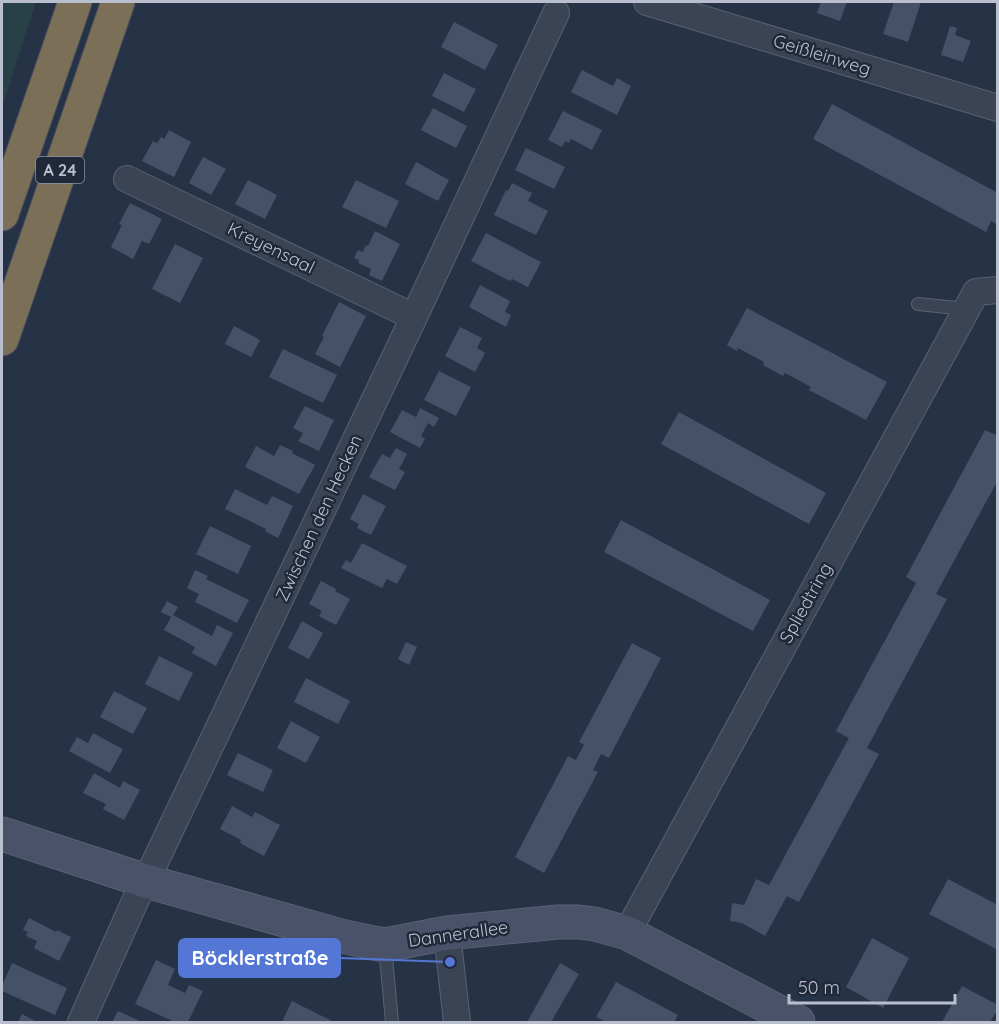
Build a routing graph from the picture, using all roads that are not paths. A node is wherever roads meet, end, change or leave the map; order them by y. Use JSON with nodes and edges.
{"nodes":[{"id":1,"x":75,"y":2,"type":"edge"},
{"id":2,"x":118,"y":2,"type":"edge"},
{"id":3,"x":647,"y":2,"type":"edge"},
{"id":4,"x":556,"y":13,"type":"dead end"},
{"id":5,"x":998,"y":108,"type":"edge"},
{"id":6,"x":127,"y":179,"type":"dead end"},
{"id":7,"x":2,"y":214,"type":"edge"},
{"id":8,"x":998,"y":290,"type":"edge"},
{"id":9,"x":918,"y":304,"type":"dead end"},
{"id":10,"x":966,"y":309,"type":"junction"},
{"id":11,"x":414,"y":316,"type":"junction"},
{"id":12,"x":2,"y":339,"type":"edge"},
{"id":13,"x":2,"y":834,"type":"edge"},
{"id":14,"x":146,"y":881,"type":"junction"},
{"id":15,"x":447,"y":933,"type":"junction"},
{"id":16,"x":627,"y":933,"type":"junction"},
{"id":17,"x":385,"y":945,"type":"junction"},
{"id":18,"x":81,"y":1023,"type":"edge"},
{"id":19,"x":392,"y":1023,"type":"edge"},
{"id":20,"x":457,"y":1023,"type":"edge"},
{"id":21,"x":798,"y":1023,"type":"edge"}],
"edges":[{"from":1,"to":7,"type":"highway","number":"A 24"},
{"from":2,"to":12,"type":"highway","number":"A 24"},
{"from":3,"to":5,"type":"street","name":"Geißleinweg"},
{"from":4,"to":11,"type":"street","name":"Zwischen den Hecken"},
{"from":6,"to":11,"type":"street","name":"Kreyensaal"},
{"from":8,"to":10,"type":"street","name":"Spliedtring"},
{"from":9,"to":10,"type":"lane"},
{"from":10,"to":16,"type":"street","name":"Spliedtring"},
{"from":11,"to":14,"type":"street","name":"Zwischen den Hecken"},
{"from":13,"to":14,"type":"street","name":"Dannerallee"},
{"from":14,"to":17,"type":"street","name":"Dannerallee"},
{"from":14,"to":18,"type":"street","name":"Zwischen den Hecken"},
{"from":15,"to":16,"type":"street","name":"Dannerallee"},
{"from":15,"to":17,"type":"street","name":"Dannerallee"},
{"from":15,"to":20,"type":"street"},
{"from":16,"to":21,"type":"street","name":"Dannerallee"},
{"from":17,"to":19,"type":"lane"}]}
